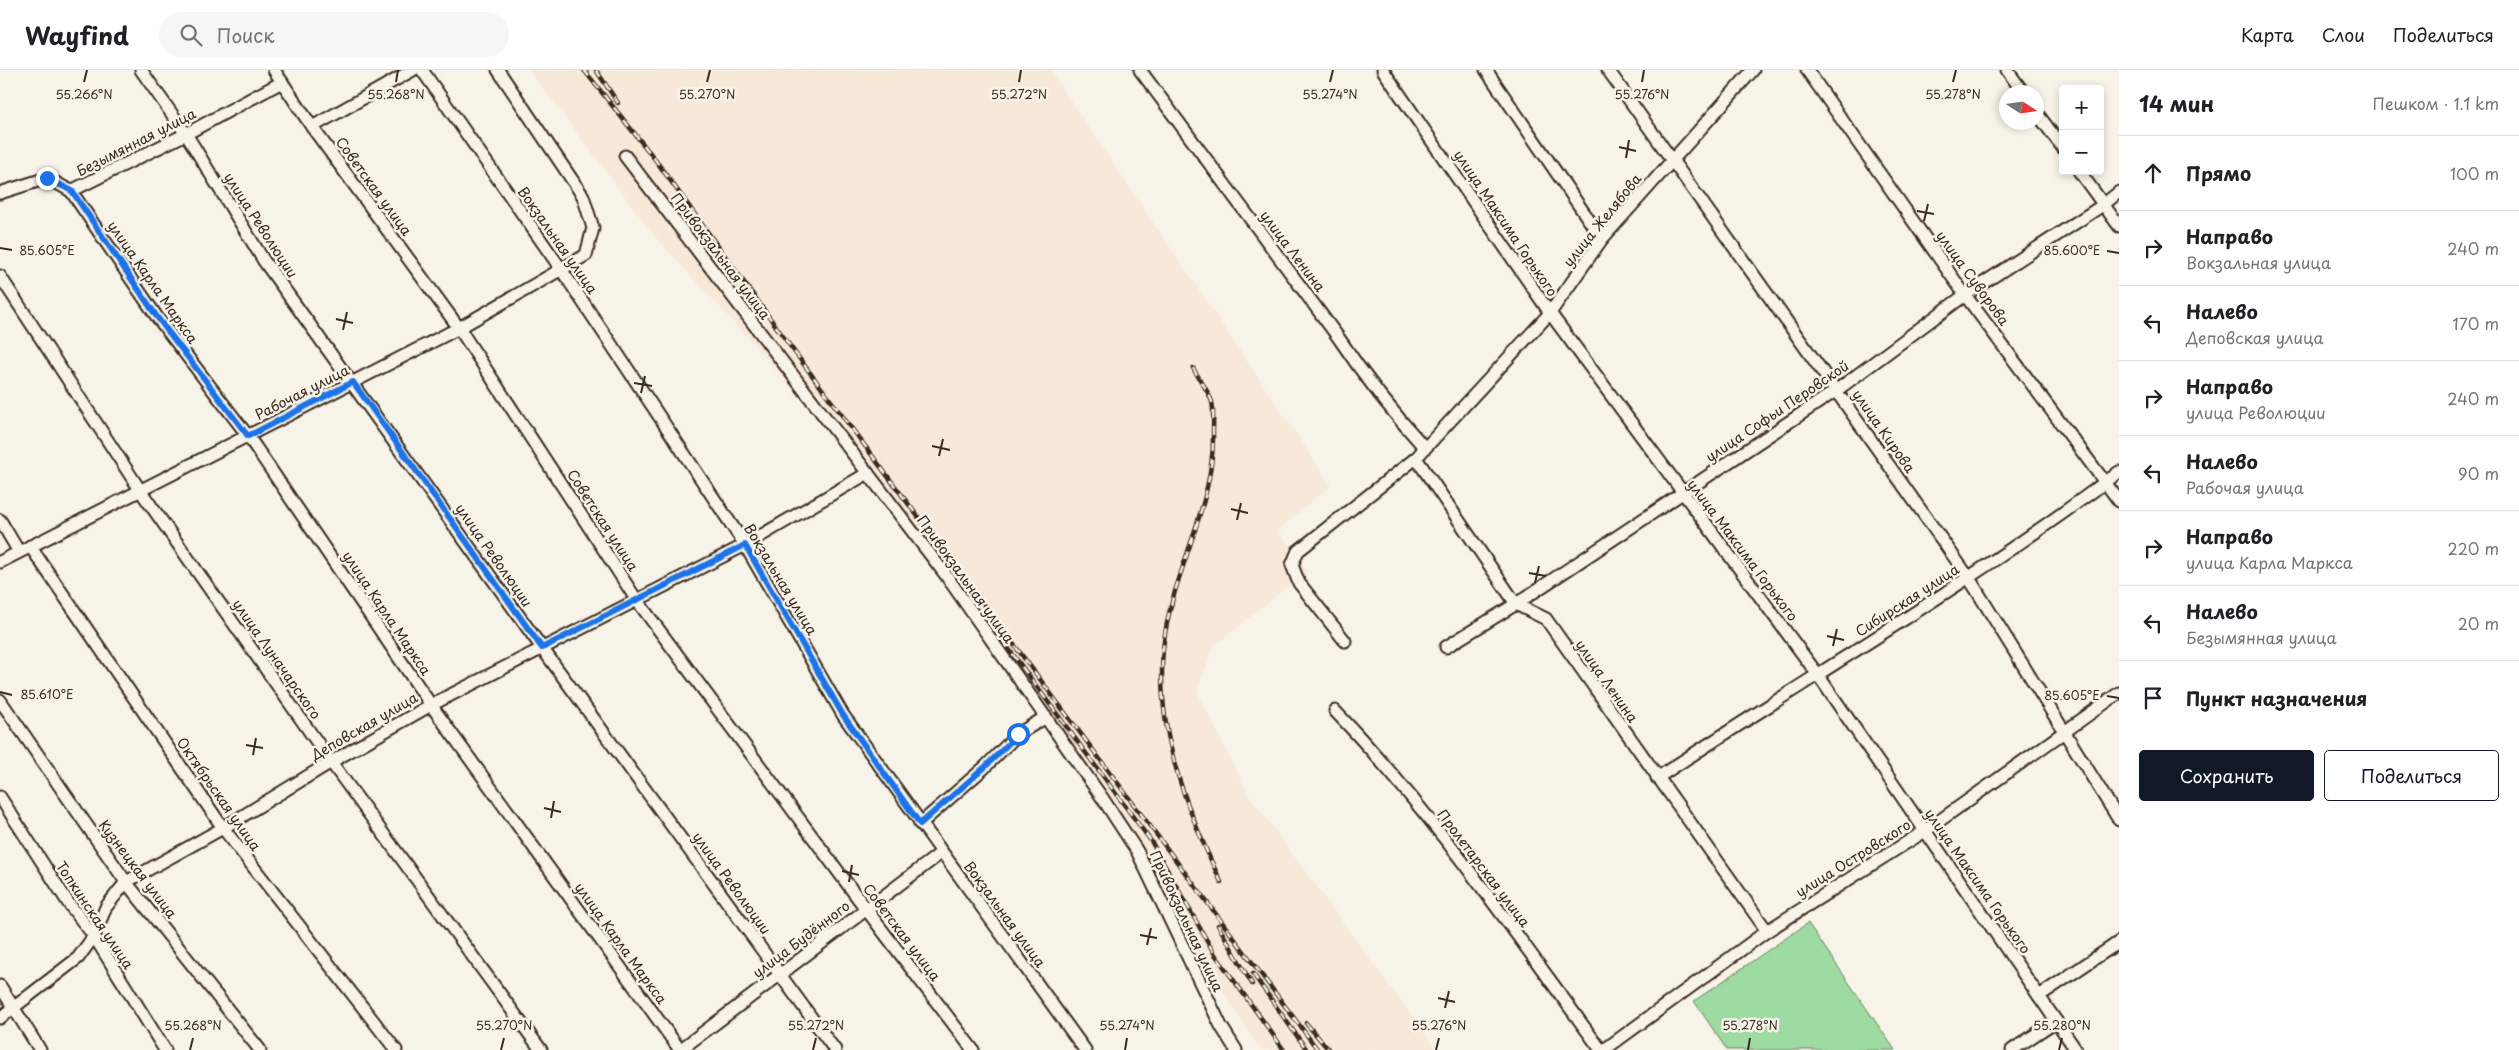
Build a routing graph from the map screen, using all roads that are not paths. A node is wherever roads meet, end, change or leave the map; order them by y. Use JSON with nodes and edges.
{"nodes":[{"id":1,"x":141,"y":70,"type":"edge"},
{"id":2,"x":274,"y":70,"type":"edge"},
{"id":3,"x":413,"y":70,"type":"edge"},
{"id":4,"x":422,"y":70,"type":"edge"},
{"id":5,"x":498,"y":70,"type":"edge"},
{"id":6,"x":1140,"y":70,"type":"edge"},
{"id":7,"x":1383,"y":70,"type":"edge"},
{"id":8,"x":1486,"y":70,"type":"edge"},
{"id":9,"x":1608,"y":70,"type":"edge"},
{"id":10,"x":1753,"y":70,"type":"edge"},
{"id":11,"x":1807,"y":70,"type":"edge"},
{"id":12,"x":2007,"y":70,"type":"edge"},
{"id":13,"x":282,"y":82,"type":"junction"},
{"id":14,"x":2018,"y":85,"type":"edge"},
{"id":15,"x":2044,"y":123,"type":"edge"},
{"id":16,"x":312,"y":127,"type":"junction"},
{"id":17,"x":186,"y":134,"type":"junction"},
{"id":18,"x":2059,"y":143,"type":"edge"},
{"id":19,"x":625,"y":156,"type":"dead end"},
{"id":20,"x":1672,"y":159,"type":"junction"},
{"id":21,"x":2082,"y":175,"type":"edge"},
{"id":22,"x":72,"y":191,"type":"junction"},
{"id":23,"x":0,"y":192,"type":"edge"},
{"id":24,"x":2119,"y":192,"type":"edge"},
{"id":25,"x":2104,"y":205,"type":"junction"},
{"id":26,"x":2119,"y":226,"type":"edge"},
{"id":27,"x":1602,"y":240,"type":"junction"},
{"id":28,"x":586,"y":255,"type":"joint"},
{"id":29,"x":561,"y":269,"type":"junction"},
{"id":30,"x":0,"y":276,"type":"edge"},
{"id":31,"x":1965,"y":295,"type":"junction"},
{"id":32,"x":1550,"y":313,"type":"junction"},
{"id":33,"x":459,"y":328,"type":"junction"},
{"id":34,"x":353,"y":382,"type":"junction"},
{"id":35,"x":1837,"y":390,"type":"junction"},
{"id":36,"x":248,"y":436,"type":"junction"},
{"id":37,"x":1424,"y":447,"type":"junction"},
{"id":38,"x":1416,"y":458,"type":"junction"},
{"id":39,"x":2119,"y":472,"type":"edge"},
{"id":40,"x":868,"y":473,"type":"junction"},
{"id":41,"x":2106,"y":482,"type":"junction"},
{"id":42,"x":140,"y":490,"type":"junction"},
{"id":43,"x":1682,"y":492,"type":"junction"},
{"id":44,"x":2119,"y":501,"type":"edge"},
{"id":45,"x":0,"y":520,"type":"edge"},
{"id":46,"x":745,"y":545,"type":"junction"},
{"id":47,"x":30,"y":546,"type":"junction"},
{"id":48,"x":19,"y":552,"type":"junction"},
{"id":49,"x":0,"y":562,"type":"edge"},
{"id":50,"x":1969,"y":578,"type":"junction"},
{"id":51,"x":636,"y":599,"type":"junction"},
{"id":52,"x":1516,"y":604,"type":"junction"},
{"id":53,"x":1345,"y":641,"type":"dead end"},
{"id":54,"x":1446,"y":647,"type":"dead end"},
{"id":55,"x":542,"y":648,"type":"junction"},
{"id":56,"x":1818,"y":675,"type":"junction"},
{"id":57,"x":2119,"y":692,"type":"edge"},
{"id":58,"x":0,"y":700,"type":"edge"},
{"id":59,"x":431,"y":705,"type":"junction"},
{"id":60,"x":1335,"y":711,"type":"dead end"},
{"id":61,"x":1046,"y":717,"type":"junction"},
{"id":62,"x":2065,"y":732,"type":"junction"},
{"id":63,"x":331,"y":762,"type":"junction"},
{"id":64,"x":1657,"y":778,"type":"junction"},
{"id":65,"x":0,"y":796,"type":"edge"},
{"id":66,"x":2119,"y":820,"type":"edge"},
{"id":67,"x":920,"y":824,"type":"junction"},
{"id":68,"x":223,"y":828,"type":"junction"},
{"id":69,"x":1925,"y":831,"type":"junction"},
{"id":70,"x":941,"y":853,"type":"junction"},
{"id":71,"x":126,"y":882,"type":"junction"},
{"id":72,"x":866,"y":909,"type":"junction"},
{"id":73,"x":1767,"y":931,"type":"junction"},
{"id":74,"x":94,"y":936,"type":"junction"},
{"id":75,"x":2119,"y":942,"type":"edge"},
{"id":76,"x":780,"y":974,"type":"junction"},
{"id":77,"x":0,"y":986,"type":"edge"},
{"id":78,"x":2039,"y":996,"type":"junction"},
{"id":79,"x":14,"y":1008,"type":"junction"},
{"id":80,"x":0,"y":1018,"type":"edge"},
{"id":81,"x":2056,"y":1021,"type":"junction"},
{"id":82,"x":40,"y":1050,"type":"edge"},
{"id":83,"x":165,"y":1050,"type":"edge"},
{"id":84,"x":260,"y":1050,"type":"edge"},
{"id":85,"x":396,"y":1050,"type":"edge"},
{"id":86,"x":541,"y":1050,"type":"edge"},
{"id":87,"x":680,"y":1050,"type":"edge"},
{"id":88,"x":834,"y":1050,"type":"edge"},
{"id":89,"x":973,"y":1050,"type":"edge"},
{"id":90,"x":1085,"y":1050,"type":"edge"},
{"id":91,"x":1236,"y":1050,"type":"edge"},
{"id":92,"x":1603,"y":1050,"type":"edge"},
{"id":93,"x":2012,"y":1050,"type":"edge"},
{"id":94,"x":2076,"y":1050,"type":"edge"}],
"edges":[{"from":1,"to":17,"type":"street","name":"улица Революции"},
{"from":2,"to":13,"type":"street","name":"Советская улица"},
{"from":3,"to":16,"type":"street"},
{"from":4,"to":29,"type":"street","name":"Вокзальная улица"},
{"from":5,"to":28,"type":"street","name":"Вокзальная улица"},
{"from":6,"to":37,"type":"street","name":"улица Ленина"},
{"from":7,"to":32,"type":"street","name":"улица Максима Горького"},
{"from":8,"to":27,"type":"street"},
{"from":9,"to":20,"type":"street","name":"улица Кирова"},
{"from":10,"to":20,"type":"street","name":"улица Желябова"},
{"from":11,"to":31,"type":"street","name":"улица Суворова"},
{"from":12,"to":14,"type":"street"},
{"from":13,"to":16,"type":"street","name":"Советская улица"},
{"from":13,"to":17,"type":"street","name":"Безымянная улица"},
{"from":15,"to":18,"type":"street"},
{"from":16,"to":33,"type":"street","name":"Советская улица"},
{"from":17,"to":22,"type":"street","name":"Безымянная улица"},
{"from":17,"to":34,"type":"street","name":"улица Революции"},
{"from":19,"to":40,"type":"street","name":"Привокзальная улица"},
{"from":20,"to":27,"type":"street","name":"улица Желябова"},
{"from":20,"to":35,"type":"street","name":"улица Кирова"},
{"from":21,"to":25,"type":"street"},
{"from":22,"to":23,"type":"street","name":"Безымянная улица"},
{"from":22,"to":36,"type":"street","name":"улица Карла Маркса"},
{"from":24,"to":25,"type":"street","name":"улица Софьи Перовской"},
{"from":25,"to":26,"type":"street"},
{"from":25,"to":31,"type":"street","name":"улица Софьи Перовской"},
{"from":27,"to":32,"type":"street","name":"улица Желябова"},
{"from":28,"to":29,"type":"street","name":"Рабочая улица"},
{"from":29,"to":33,"type":"street","name":"Рабочая улица"},
{"from":29,"to":46,"type":"street","name":"Вокзальная улица"},
{"from":30,"to":42,"type":"street","name":"улица Луначарского"},
{"from":31,"to":35,"type":"street","name":"улица Софьи Перовской"},
{"from":31,"to":41,"type":"street","name":"улица Суворова"},
{"from":32,"to":37,"type":"street","name":"улица Желябова"},
{"from":32,"to":43,"type":"street","name":"улица Максима Горького"},
{"from":33,"to":34,"type":"street","name":"Рабочая улица"},
{"from":33,"to":51,"type":"street","name":"Советская улица"},
{"from":34,"to":36,"type":"street","name":"Рабочая улица"},
{"from":34,"to":55,"type":"street","name":"улица Революции"},
{"from":35,"to":43,"type":"street","name":"улица Софьи Перовской"},
{"from":35,"to":50,"type":"street","name":"улица Кирова"},
{"from":36,"to":42,"type":"street","name":"Рабочая улица"},
{"from":36,"to":59,"type":"street","name":"улица Карла Маркса"},
{"from":37,"to":38,"type":"street","name":"улица Желябова"},
{"from":38,"to":52,"type":"street"},
{"from":38,"to":53,"type":"street","name":"улица Желябова"},
{"from":39,"to":41,"type":"street","name":"Сибирская улица"},
{"from":40,"to":46,"type":"street","name":"Деповская улица"},
{"from":40,"to":61,"type":"street","name":"Привокзальная улица"},
{"from":41,"to":44,"type":"street","name":"улица Суворова"},
{"from":41,"to":50,"type":"street","name":"Сибирская улица"},
{"from":42,"to":47,"type":"street","name":"Рабочая улица"},
{"from":42,"to":63,"type":"street","name":"улица Луначарского"},
{"from":43,"to":52,"type":"street","name":"улица Софьи Перовской"},
{"from":43,"to":56,"type":"street","name":"улица Максима Горького"},
{"from":45,"to":48,"type":"street"},
{"from":46,"to":51,"type":"street","name":"Деповская улица"},
{"from":46,"to":67,"type":"street","name":"Вокзальная улица"},
{"from":47,"to":48,"type":"street","name":"Рабочая улица"},
{"from":47,"to":68,"type":"street","name":"Октябрьская улица"},
{"from":48,"to":49,"type":"street","name":"Рабочая улица"},
{"from":50,"to":56,"type":"street","name":"Сибирская улица"},
{"from":50,"to":62,"type":"street","name":"улица Кирова"},
{"from":51,"to":55,"type":"street","name":"Деповская улица"},
{"from":51,"to":72,"type":"street","name":"Советская улица"},
{"from":52,"to":54,"type":"street","name":"улица Софьи Перовской"},
{"from":52,"to":64,"type":"street","name":"улица Ленина"},
{"from":55,"to":59,"type":"street","name":"Деповская улица"},
{"from":55,"to":76,"type":"street","name":"улица Революции"},
{"from":56,"to":64,"type":"street","name":"Сибирская улица"},
{"from":56,"to":69,"type":"street","name":"улица Максима Горького"},
{"from":57,"to":62,"type":"street","name":"улица Островского"},
{"from":58,"to":71,"type":"street","name":"Кузнецкая улица"},
{"from":59,"to":63,"type":"street","name":"Деповская улица"},
{"from":59,"to":87,"type":"street","name":"улица Карла Маркса"},
{"from":60,"to":92,"type":"street","name":"Пролетарская улица"},
{"from":61,"to":67,"type":"street"},
{"from":61,"to":91,"type":"street","name":"Привокзальная улица"},
{"from":62,"to":66,"type":"street","name":"улица Кирова"},
{"from":62,"to":69,"type":"street","name":"улица Островского"},
{"from":63,"to":68,"type":"street","name":"Деповская улица"},
{"from":63,"to":86,"type":"street","name":"улица Луначарского"},
{"from":64,"to":73,"type":"street","name":"улица Ленина"},
{"from":65,"to":74,"type":"street","name":"Топкинская улица"},
{"from":67,"to":70,"type":"street","name":"Вокзальная улица"},
{"from":68,"to":71,"type":"street","name":"Деповская улица"},
{"from":68,"to":85,"type":"street","name":"Октябрьская улица"},
{"from":69,"to":73,"type":"street","name":"улица Островского"},
{"from":69,"to":78,"type":"street","name":"улица Максима Горького"},
{"from":70,"to":72,"type":"street","name":"улица Будённого"},
{"from":70,"to":90,"type":"street","name":"Вокзальная улица"},
{"from":71,"to":74,"type":"street","name":"Деповская улица"},
{"from":71,"to":84,"type":"street","name":"Кузнецкая улица"},
{"from":72,"to":76,"type":"street","name":"улица Будённого"},
{"from":72,"to":89,"type":"street","name":"Советская улица"},
{"from":73,"to":92,"type":"street","name":"улица Островского"},
{"from":74,"to":79,"type":"street","name":"Деповская улица"},
{"from":74,"to":83,"type":"street","name":"Топкинская улица"},
{"from":75,"to":78,"type":"street"},
{"from":76,"to":87,"type":"street","name":"улица Будённого"},
{"from":76,"to":88,"type":"street","name":"улица Революции"},
{"from":77,"to":79,"type":"street"},
{"from":78,"to":81,"type":"street","name":"улица Максима Горького"},
{"from":79,"to":80,"type":"street","name":"Деповская улица"},
{"from":79,"to":82,"type":"street"},
{"from":81,"to":93,"type":"street"},
{"from":81,"to":94,"type":"street","name":"улица Максима Горького"}]}
